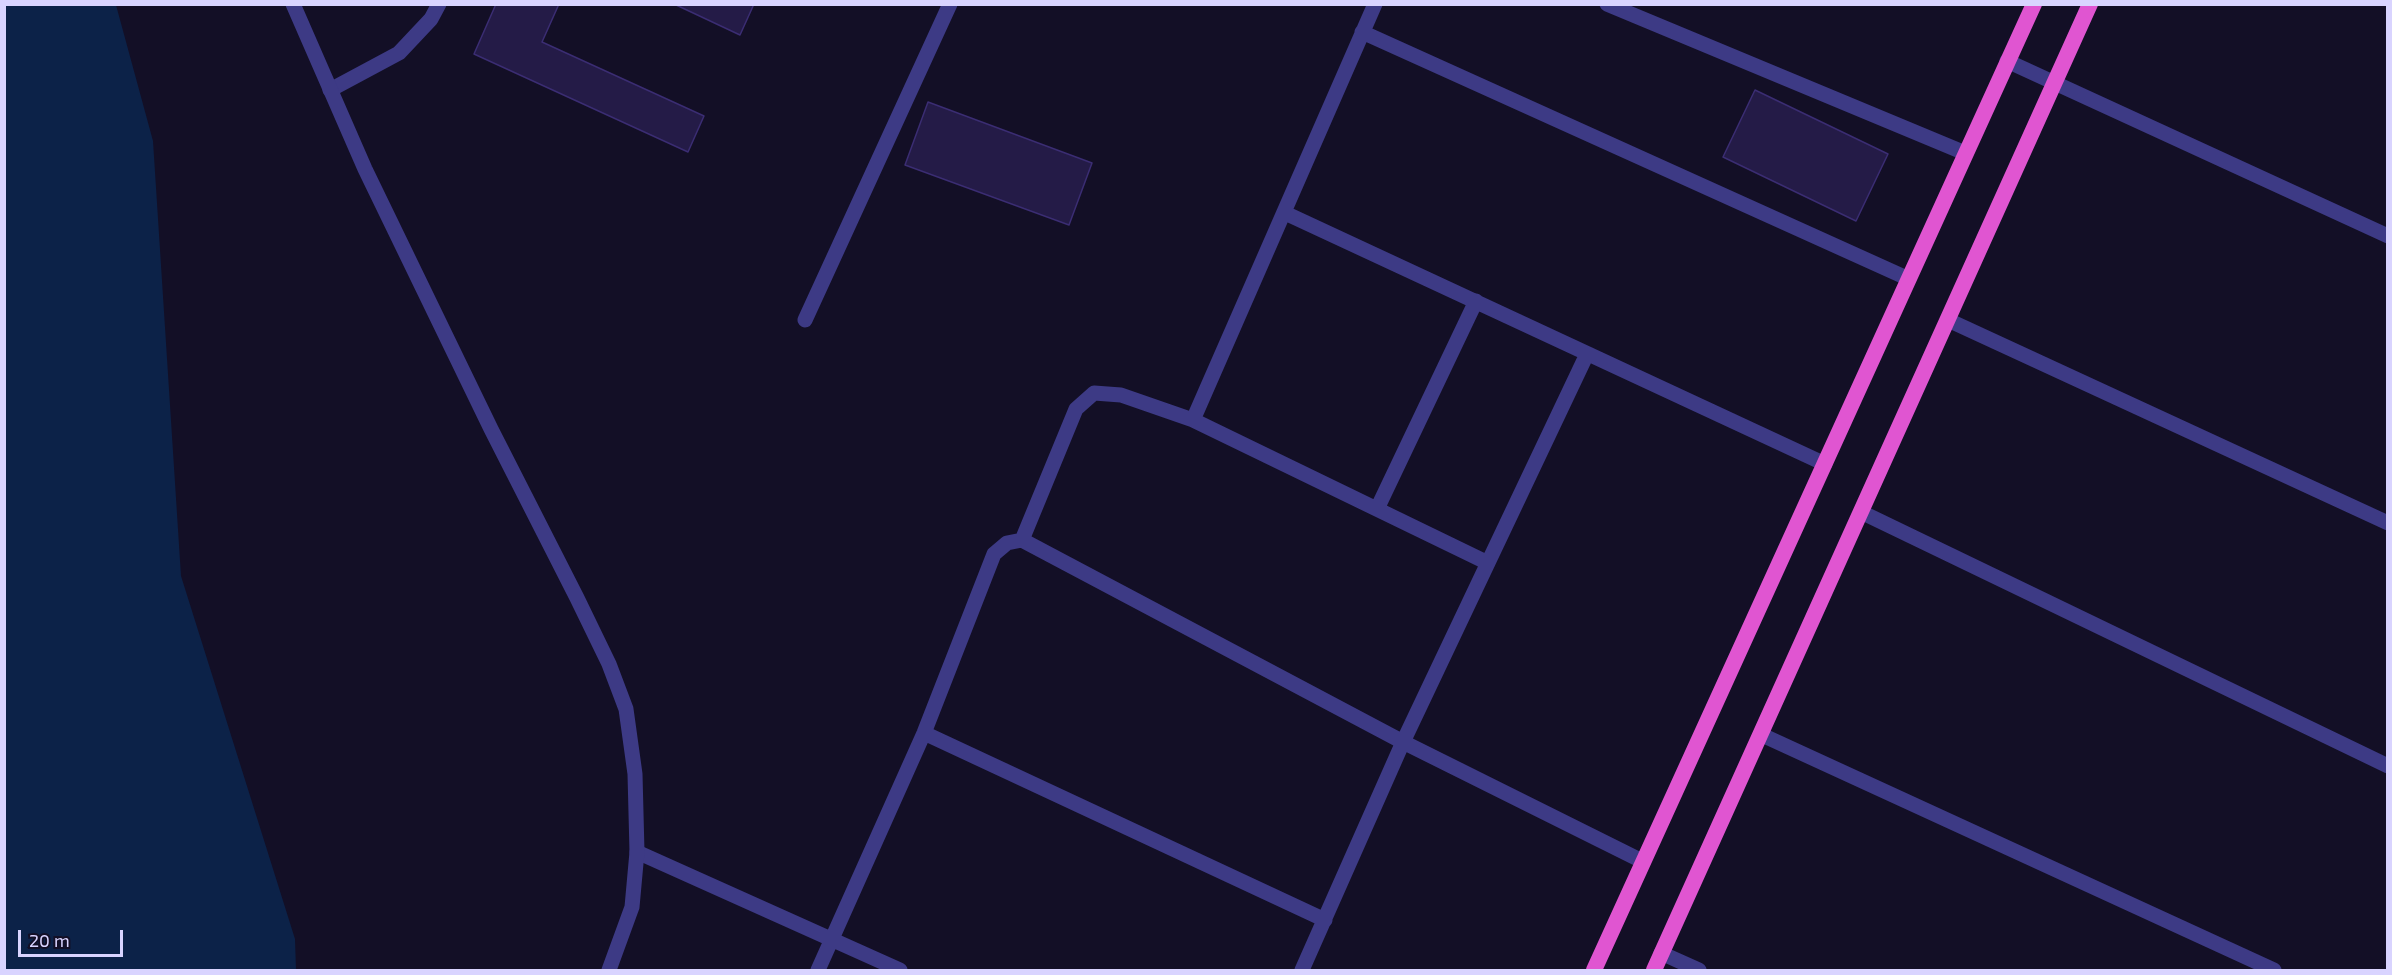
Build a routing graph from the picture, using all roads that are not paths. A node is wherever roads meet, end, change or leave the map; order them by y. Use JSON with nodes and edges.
{"nodes":[{"id":1,"x":293,"y":4,"type":"edge"},
{"id":2,"x":439,"y":4,"type":"edge"},
{"id":3,"x":950,"y":4,"type":"edge"},
{"id":4,"x":1375,"y":4,"type":"edge"},
{"id":5,"x":1607,"y":4,"type":"edge"},
{"id":6,"x":2034,"y":4,"type":"edge"},
{"id":7,"x":2086,"y":6,"type":"edge"},
{"id":8,"x":1362,"y":32,"type":"junction"},
{"id":9,"x":2007,"y":61,"type":"junction"},
{"id":10,"x":2055,"y":83,"type":"junction"},
{"id":11,"x":330,"y":90,"type":"junction"},
{"id":12,"x":1965,"y":153,"type":"junction"},
{"id":13,"x":1285,"y":213,"type":"junction"},
{"id":14,"x":2388,"y":236,"type":"edge"},
{"id":15,"x":1909,"y":279,"type":"junction"},
{"id":16,"x":1476,"y":301,"type":"junction"},
{"id":17,"x":805,"y":320,"type":"dead end"},
{"id":18,"x":1948,"y":320,"type":"junction"},
{"id":19,"x":1587,"y":354,"type":"junction"},
{"id":20,"x":1193,"y":420,"type":"junction"},
{"id":21,"x":1825,"y":464,"type":"junction"},
{"id":22,"x":1377,"y":509,"type":"junction"},
{"id":23,"x":1861,"y":512,"type":"junction"},
{"id":24,"x":2388,"y":523,"type":"edge"},
{"id":25,"x":1022,"y":540,"type":"junction"},
{"id":26,"x":1488,"y":563,"type":"junction"},
{"id":27,"x":924,"y":733,"type":"junction"},
{"id":28,"x":1762,"y":735,"type":"junction"},
{"id":29,"x":1403,"y":742,"type":"junction"},
{"id":30,"x":2388,"y":766,"type":"edge"},
{"id":31,"x":637,"y":852,"type":"junction"},
{"id":32,"x":1642,"y":861,"type":"junction"},
{"id":33,"x":1325,"y":920,"type":"junction"},
{"id":34,"x":832,"y":940,"type":"junction"},
{"id":35,"x":1661,"y":953,"type":"junction"},
{"id":36,"x":609,"y":970,"type":"edge"},
{"id":37,"x":818,"y":970,"type":"edge"},
{"id":38,"x":900,"y":970,"type":"edge"},
{"id":39,"x":1302,"y":970,"type":"edge"},
{"id":40,"x":1594,"y":970,"type":"edge"},
{"id":41,"x":1654,"y":970,"type":"edge"},
{"id":42,"x":1699,"y":970,"type":"edge"},
{"id":43,"x":2274,"y":970,"type":"edge"}],
"edges":[{"from":1,"to":11,"type":"street"},
{"from":2,"to":11,"type":"street"},
{"from":3,"to":17,"type":"street"},
{"from":4,"to":8,"type":"street"},
{"from":5,"to":12,"type":"street"},
{"from":6,"to":9,"type":"highway"},
{"from":7,"to":10,"type":"highway"},
{"from":8,"to":13,"type":"street"},
{"from":8,"to":15,"type":"street"},
{"from":9,"to":10,"type":"street"},
{"from":9,"to":12,"type":"highway"},
{"from":10,"to":14,"type":"street"},
{"from":10,"to":18,"type":"highway"},
{"from":11,"to":31,"type":"street"},
{"from":12,"to":15,"type":"highway"},
{"from":13,"to":16,"type":"street"},
{"from":13,"to":20,"type":"street"},
{"from":15,"to":21,"type":"highway"},
{"from":16,"to":19,"type":"street"},
{"from":16,"to":22,"type":"street"},
{"from":18,"to":23,"type":"highway"},
{"from":18,"to":24,"type":"street"},
{"from":19,"to":21,"type":"street"},
{"from":19,"to":26,"type":"street"},
{"from":20,"to":22,"type":"street"},
{"from":20,"to":25,"type":"street"},
{"from":21,"to":32,"type":"highway"},
{"from":22,"to":26,"type":"street"},
{"from":23,"to":28,"type":"highway"},
{"from":23,"to":30,"type":"street"},
{"from":25,"to":27,"type":"street"},
{"from":25,"to":29,"type":"street"},
{"from":26,"to":29,"type":"street"},
{"from":27,"to":33,"type":"street"},
{"from":27,"to":34,"type":"street"},
{"from":28,"to":35,"type":"highway"},
{"from":28,"to":43,"type":"street"},
{"from":29,"to":32,"type":"street"},
{"from":29,"to":33,"type":"street"},
{"from":31,"to":34,"type":"street"},
{"from":31,"to":36,"type":"street"},
{"from":32,"to":40,"type":"highway"},
{"from":33,"to":39,"type":"street"},
{"from":34,"to":37,"type":"street"},
{"from":34,"to":38,"type":"street"},
{"from":35,"to":41,"type":"highway"},
{"from":35,"to":42,"type":"street"}]}
